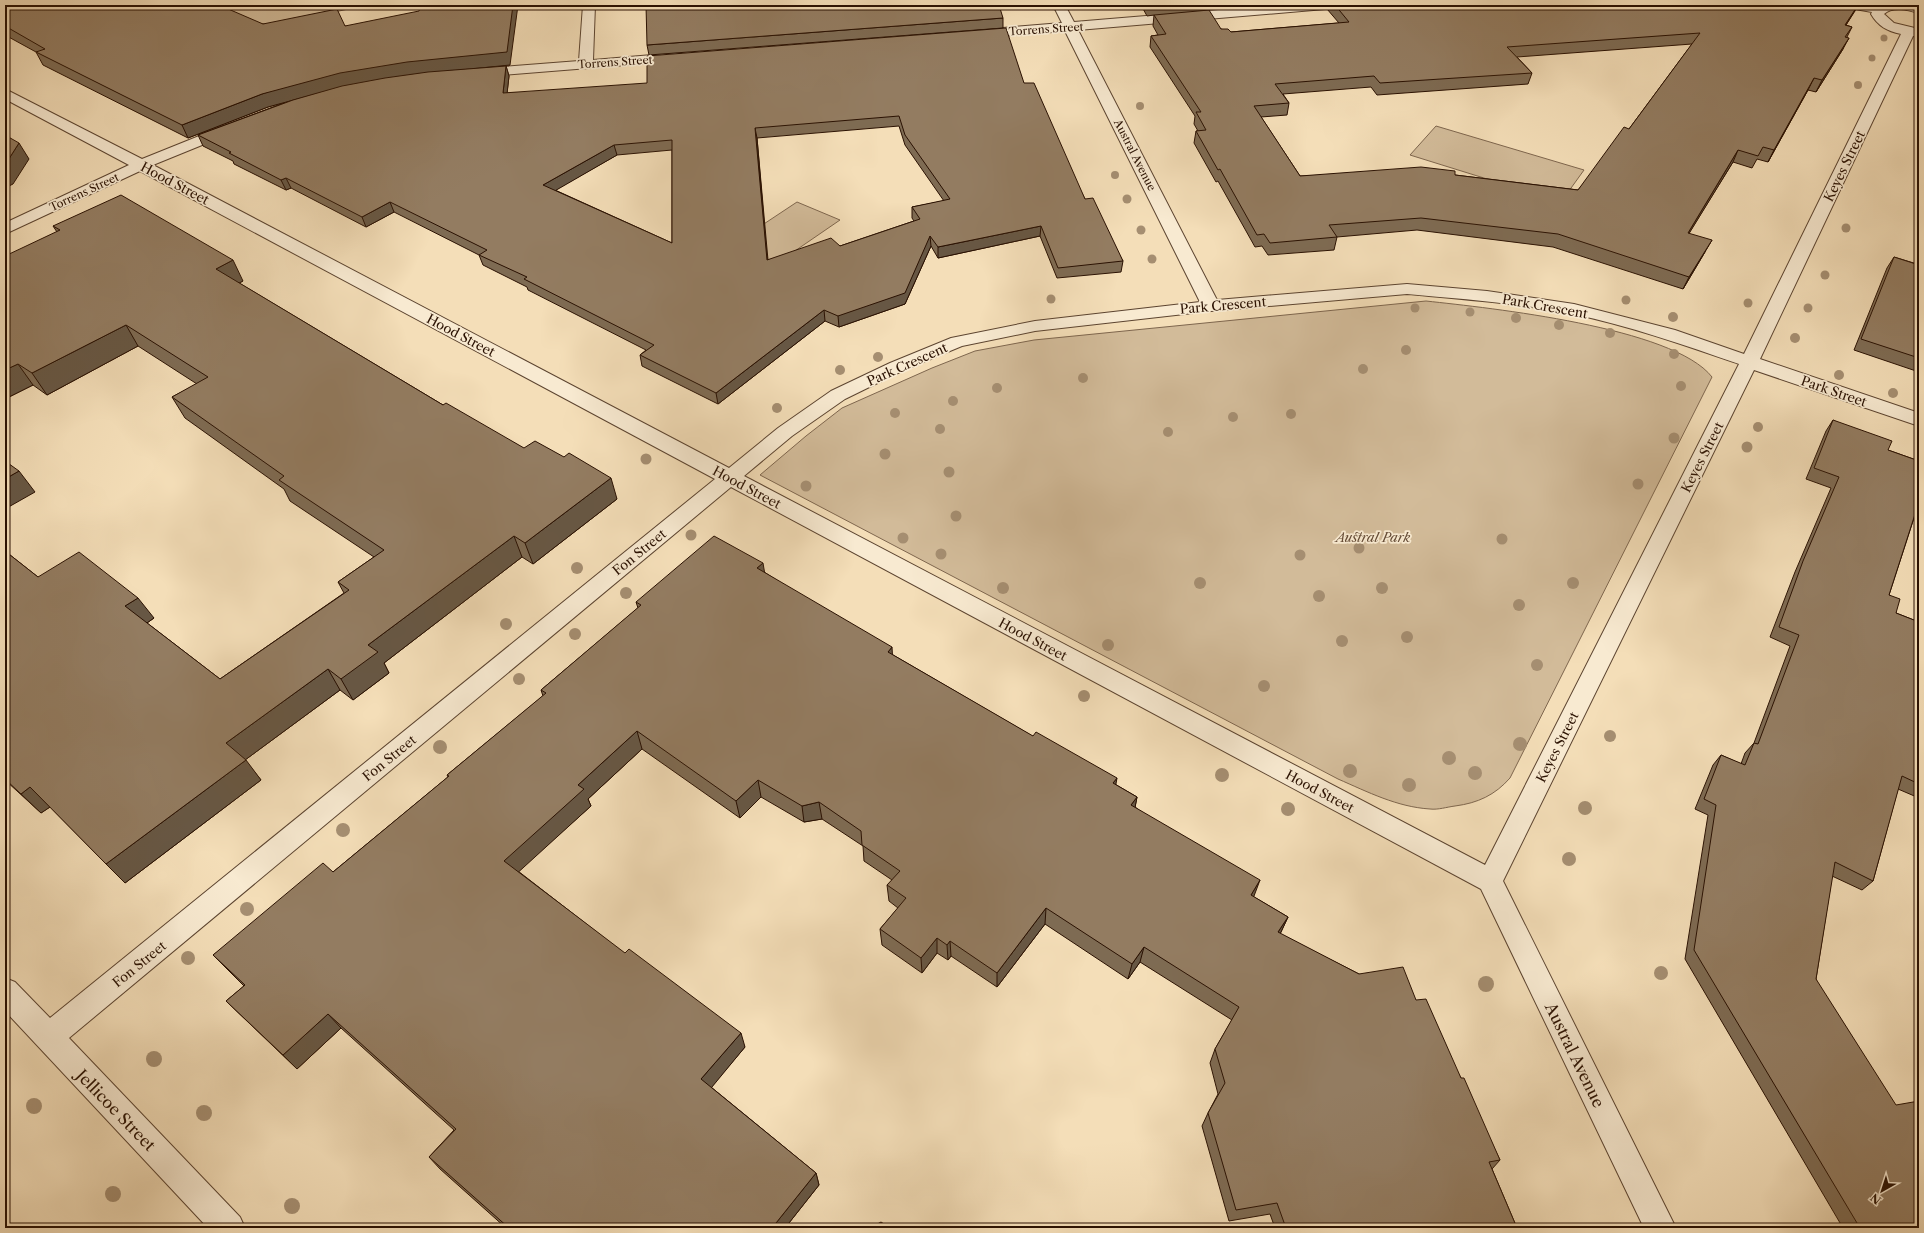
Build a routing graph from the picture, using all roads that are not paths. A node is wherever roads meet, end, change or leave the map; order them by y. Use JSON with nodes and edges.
{"nodes":[{"id":1,"x":589,"y":5,"type":"edge"},
{"id":2,"x":1059,"y":5,"type":"edge"},
{"id":3,"x":1325,"y":5,"type":"edge"},
{"id":4,"x":1854,"y":5,"type":"edge"},
{"id":5,"x":1918,"y":8,"type":"edge"},
{"id":6,"x":1880,"y":10,"type":"junction"},
{"id":7,"x":1071,"y":28,"type":"junction"},
{"id":8,"x":1914,"y":32,"type":"edge"},
{"id":9,"x":967,"y":35,"type":"edge"},
{"id":10,"x":687,"y":56,"type":"edge"},
{"id":11,"x":586,"y":64,"type":"junction"},
{"id":12,"x":462,"y":74,"type":"edge"},
{"id":13,"x":5,"y":93,"type":"edge"},
{"id":14,"x":239,"y":125,"type":"edge"},
{"id":15,"x":141,"y":165,"type":"junction"},
{"id":16,"x":5,"y":228,"type":"edge"},
{"id":17,"x":1210,"y":306,"type":"junction"},
{"id":18,"x":1750,"y":362,"type":"junction"},
{"id":19,"x":1919,"y":420,"type":"edge"},
{"id":20,"x":730,"y":478,"type":"junction"},
{"id":21,"x":1490,"y":881,"type":"junction"},
{"id":22,"x":5,"y":991,"type":"edge"},
{"id":23,"x":48,"y":1038,"type":"junction"},
{"id":24,"x":229,"y":1228,"type":"edge"},
{"id":25,"x":1660,"y":1228,"type":"edge"}],
"edges":[{"from":1,"to":11,"type":"street"},
{"from":2,"to":7,"type":"street","name":"Austral Avenue"},
{"from":3,"to":7,"type":"street","name":"Torrens Street"},
{"from":4,"to":6,"type":"street"},
{"from":5,"to":6,"type":"street"},
{"from":6,"to":8,"type":"street"},
{"from":7,"to":9,"type":"street","name":"Torrens Street"},
{"from":7,"to":17,"type":"street","name":"Austral Avenue"},
{"from":8,"to":18,"type":"street","name":"Keyes Street"},
{"from":10,"to":11,"type":"street","name":"Torrens Street"},
{"from":11,"to":12,"type":"street","name":"Torrens Street"},
{"from":13,"to":15,"type":"street","name":"Hood Street"},
{"from":14,"to":15,"type":"street","name":"Torrens Street"},
{"from":15,"to":16,"type":"street","name":"Torrens Street"},
{"from":15,"to":20,"type":"street","name":"Hood Street"},
{"from":17,"to":18,"type":"street","name":"Park Crescent"},
{"from":17,"to":20,"type":"street","name":"Park Crescent"},
{"from":18,"to":19,"type":"street","name":"Park Street"},
{"from":18,"to":21,"type":"street","name":"Keyes Street"},
{"from":20,"to":21,"type":"street","name":"Hood Street"},
{"from":20,"to":23,"type":"street","name":"Fon Street"},
{"from":21,"to":25,"type":"street","name":"Austral Avenue"},
{"from":22,"to":23,"type":"street","name":"Jellicoe Street"},
{"from":23,"to":24,"type":"street","name":"Jellicoe Street"}]}
